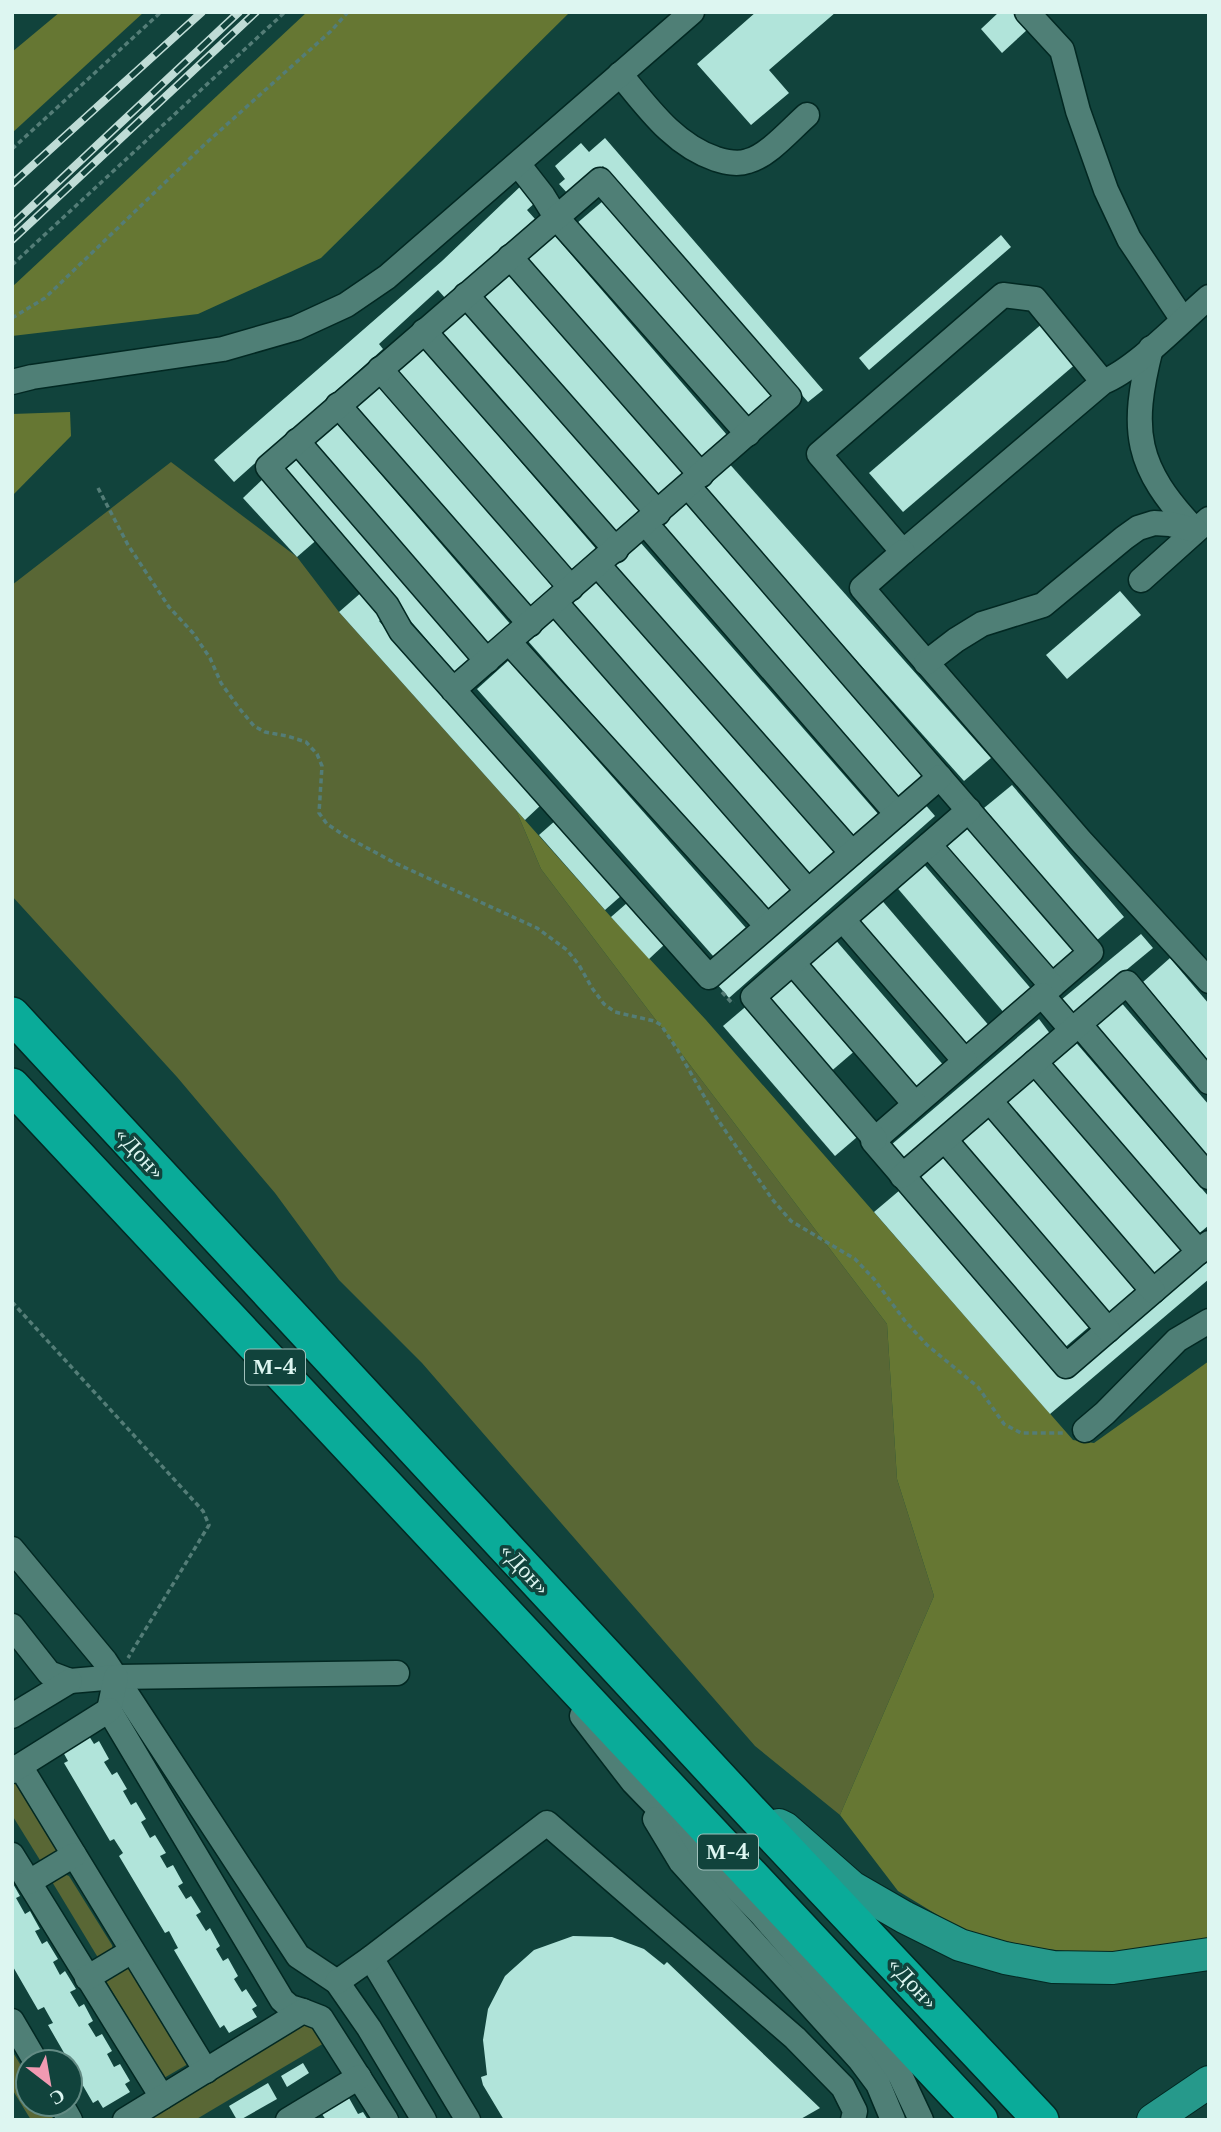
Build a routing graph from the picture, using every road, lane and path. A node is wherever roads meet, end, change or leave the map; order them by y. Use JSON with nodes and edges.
{"nodes":[{"id":1,"x":161,"y":12,"type":"edge"},
{"id":2,"x":285,"y":12,"type":"edge"},
{"id":3,"x":348,"y":12,"type":"edge"},
{"id":4,"x":692,"y":12,"type":"edge"},
{"id":5,"x":1027,"y":12,"type":"edge"},
{"id":6,"x":621,"y":74,"type":"junction"},
{"id":7,"x":807,"y":115,"type":"dead end"},
{"id":8,"x":12,"y":149,"type":"edge"},
{"id":9,"x":518,"y":164,"type":"junction"},
{"id":10,"x":556,"y":217,"type":"junction"},
{"id":11,"x":510,"y":257,"type":"junction"},
{"id":12,"x":12,"y":265,"type":"edge"},
{"id":13,"x":466,"y":295,"type":"junction"},
{"id":14,"x":1209,"y":297,"type":"edge"},
{"id":15,"x":12,"y":318,"type":"edge"},
{"id":16,"x":1183,"y":320,"type":"junction"},
{"id":17,"x":424,"y":331,"type":"junction"},
{"id":18,"x":1151,"y":348,"type":"junction"},
{"id":19,"x":380,"y":369,"type":"junction"},
{"id":20,"x":12,"y":382,"type":"edge"},
{"id":21,"x":1103,"y":382,"type":"junction"},
{"id":22,"x":338,"y":405,"type":"junction"},
{"id":23,"x":748,"y":434,"type":"junction"},
{"id":24,"x":297,"y":441,"type":"junction"},
{"id":25,"x":695,"y":480,"type":"junction"},
{"id":26,"x":98,"y":488,"type":"dead end"},
{"id":27,"x":652,"y":518,"type":"junction"},
{"id":28,"x":1202,"y":525,"type":"edge"},
{"id":29,"x":903,"y":552,"type":"junction"},
{"id":30,"x":607,"y":558,"type":"junction"},
{"id":31,"x":1141,"y":580,"type":"dead end"},
{"id":32,"x":563,"y":595,"type":"junction"},
{"id":33,"x":530,"y":624,"type":"junction"},
{"id":34,"x":509,"y":642,"type":"junction"},
{"id":35,"x":488,"y":661,"type":"junction"},
{"id":36,"x":926,"y":663,"type":"junction"},
{"id":37,"x":453,"y":690,"type":"junction"},
{"id":38,"x":940,"y":777,"type":"junction"},
{"id":39,"x":969,"y":810,"type":"junction"},
{"id":40,"x":897,"y":814,"type":"junction"},
{"id":41,"x":929,"y":845,"type":"junction"},
{"id":42,"x":852,"y":853,"type":"junction"},
{"id":43,"x":808,"y":891,"type":"junction"},
{"id":44,"x":843,"y":920,"type":"junction"},
{"id":45,"x":767,"y":926,"type":"junction"},
{"id":46,"x":793,"y":962,"type":"junction"},
{"id":47,"x":709,"y":977,"type":"junction"},
{"id":48,"x":1209,"y":982,"type":"edge"},
{"id":49,"x":1047,"y":990,"type":"junction"},
{"id":50,"x":753,"y":998,"type":"junction"},
{"id":51,"x":12,"y":1015,"type":"edge"},
{"id":52,"x":1076,"y":1027,"type":"junction"},
{"id":53,"x":965,"y":1061,"type":"junction"},
{"id":54,"x":1035,"y":1062,"type":"junction"},
{"id":55,"x":1209,"y":1082,"type":"edge"},
{"id":56,"x":12,"y":1086,"type":"edge"},
{"id":57,"x":990,"y":1101,"type":"junction"},
{"id":58,"x":915,"y":1104,"type":"junction"},
{"id":59,"x":875,"y":1139,"type":"junction"},
{"id":60,"x":945,"y":1140,"type":"junction"},
{"id":61,"x":902,"y":1176,"type":"junction"},
{"id":62,"x":1209,"y":1177,"type":"edge"},
{"id":63,"x":1204,"y":1247,"type":"edge"},
{"id":64,"x":1153,"y":1291,"type":"junction"},
{"id":65,"x":12,"y":1302,"type":"edge"},
{"id":66,"x":1209,"y":1321,"type":"edge"},
{"id":67,"x":1108,"y":1330,"type":"junction"},
{"id":68,"x":1084,"y":1430,"type":"joint"},
{"id":69,"x":12,"y":1549,"type":"edge"},
{"id":70,"x":12,"y":1626,"type":"edge"},
{"id":71,"x":537,"y":1648,"type":"junction"},
{"id":72,"x":397,"y":1673,"type":"dead end"},
{"id":73,"x":116,"y":1677,"type":"junction"},
{"id":74,"x":70,"y":1681,"type":"junction"},
{"id":75,"x":109,"y":1710,"type":"junction"},
{"id":76,"x":12,"y":1716,"type":"edge"},
{"id":77,"x":16,"y":1769,"type":"edge"},
{"id":78,"x":633,"y":1782,"type":"junction"},
{"id":79,"x":752,"y":1814,"type":"junction"},
{"id":80,"x":12,"y":1854,"type":"edge"},
{"id":81,"x":74,"y":1855,"type":"junction"},
{"id":82,"x":29,"y":1882,"type":"junction"},
{"id":83,"x":132,"y":1951,"type":"junction"},
{"id":84,"x":1209,"y":1954,"type":"edge"},
{"id":85,"x":371,"y":1958,"type":"junction"},
{"id":86,"x":88,"y":1978,"type":"junction"},
{"id":87,"x":337,"y":1982,"type":"junction"},
{"id":88,"x":926,"y":1997,"type":"junction"},
{"id":89,"x":303,"y":2011,"type":"junction"},
{"id":90,"x":206,"y":2071,"type":"junction"},
{"id":91,"x":359,"y":2077,"type":"junction"},
{"id":92,"x":162,"y":2098,"type":"junction"},
{"id":93,"x":1202,"y":2104,"type":"edge"},
{"id":94,"x":125,"y":2120,"type":"edge"},
{"id":95,"x":288,"y":2120,"type":"edge"},
{"id":96,"x":386,"y":2120,"type":"edge"},
{"id":97,"x":424,"y":2120,"type":"edge"},
{"id":98,"x":468,"y":2120,"type":"edge"},
{"id":99,"x":853,"y":2120,"type":"edge"},
{"id":100,"x":893,"y":2120,"type":"edge"},
{"id":101,"x":920,"y":2120,"type":"edge"},
{"id":102,"x":980,"y":2120,"type":"edge"},
{"id":103,"x":1041,"y":2120,"type":"edge"},
{"id":104,"x":1054,"y":2120,"type":"edge"},
{"id":105,"x":1153,"y":2120,"type":"edge"}],
"edges":[{"from":1,"to":8,"type":"path"},
{"from":2,"to":12,"type":"path"},
{"from":3,"to":15,"type":"path"},
{"from":4,"to":6,"type":"street"},
{"from":5,"to":16,"type":"street"},
{"from":6,"to":7,"type":"street"},
{"from":6,"to":9,"type":"street"},
{"from":9,"to":10,"type":"street"},
{"from":9,"to":20,"type":"street"},
{"from":10,"to":11,"type":"street"},
{"from":10,"to":23,"type":"street"},
{"from":10,"to":23,"type":"street"},
{"from":11,"to":13,"type":"street"},
{"from":11,"to":25,"type":"street"},
{"from":13,"to":17,"type":"street"},
{"from":13,"to":27,"type":"street"},
{"from":14,"to":16,"type":"street"},
{"from":16,"to":18,"type":"street"},
{"from":17,"to":19,"type":"street"},
{"from":17,"to":30,"type":"street"},
{"from":18,"to":21,"type":"street"},
{"from":18,"to":28,"type":"street"},
{"from":19,"to":22,"type":"street"},
{"from":19,"to":32,"type":"street"},
{"from":21,"to":29,"type":"street"},
{"from":21,"to":29,"type":"street"},
{"from":22,"to":24,"type":"street"},
{"from":22,"to":33,"type":"street"},
{"from":23,"to":25,"type":"street"},
{"from":24,"to":35,"type":"street"},
{"from":24,"to":37,"type":"street"},
{"from":25,"to":27,"type":"street"},
{"from":25,"to":38,"type":"street"},
{"from":26,"to":68,"type":"path"},
{"from":27,"to":30,"type":"street"},
{"from":27,"to":40,"type":"street"},
{"from":28,"to":31,"type":"street"},
{"from":28,"to":36,"type":"street"},
{"from":29,"to":36,"type":"street"},
{"from":30,"to":32,"type":"street"},
{"from":30,"to":42,"type":"street"},
{"from":32,"to":33,"type":"street"},
{"from":32,"to":43,"type":"street"},
{"from":33,"to":34,"type":"street"},
{"from":34,"to":35,"type":"street"},
{"from":34,"to":45,"type":"street"},
{"from":35,"to":37,"type":"street"},
{"from":36,"to":48,"type":"street"},
{"from":37,"to":47,"type":"street"},
{"from":38,"to":39,"type":"street"},
{"from":38,"to":40,"type":"street"},
{"from":39,"to":41,"type":"street"},
{"from":39,"to":49,"type":"street"},
{"from":40,"to":42,"type":"street"},
{"from":41,"to":44,"type":"street"},
{"from":41,"to":49,"type":"street"},
{"from":42,"to":43,"type":"street"},
{"from":43,"to":45,"type":"street"},
{"from":44,"to":46,"type":"street"},
{"from":44,"to":53,"type":"street"},
{"from":45,"to":47,"type":"street"},
{"from":46,"to":50,"type":"street"},
{"from":46,"to":58,"type":"street"},
{"from":47,"to":50,"type":"path"},
{"from":49,"to":52,"type":"street"},
{"from":49,"to":53,"type":"street"},
{"from":50,"to":59,"type":"street"},
{"from":51,"to":79,"type":"highway","name":"«Дон»","number":"М-4"},
{"from":52,"to":54,"type":"street"},
{"from":52,"to":55,"type":"street"},
{"from":52,"to":62,"type":"street"},
{"from":53,"to":58,"type":"street"},
{"from":54,"to":57,"type":"street"},
{"from":54,"to":63,"type":"street"},
{"from":56,"to":71,"type":"highway","name":"«Дон»","number":"М-4"},
{"from":57,"to":60,"type":"street"},
{"from":57,"to":64,"type":"street"},
{"from":58,"to":59,"type":"street"},
{"from":59,"to":61,"type":"street"},
{"from":60,"to":61,"type":"street"},
{"from":60,"to":67,"type":"street"},
{"from":61,"to":67,"type":"street"},
{"from":63,"to":64,"type":"street"},
{"from":64,"to":67,"type":"street"},
{"from":65,"to":73,"type":"path"},
{"from":66,"to":68,"type":"street"},
{"from":69,"to":73,"type":"street"},
{"from":70,"to":74,"type":"street"},
{"from":71,"to":78,"type":"street"},
{"from":71,"to":102,"type":"highway","name":"«Дон»","number":"М-4"},
{"from":72,"to":73,"type":"street"},
{"from":73,"to":74,"type":"street"},
{"from":73,"to":75,"type":"street"},
{"from":73,"to":87,"type":"street"},
{"from":74,"to":76,"type":"street"},
{"from":75,"to":77,"type":"street"},
{"from":75,"to":89,"type":"street"},
{"from":77,"to":81,"type":"street"},
{"from":78,"to":100,"type":"street"},
{"from":78,"to":101,"type":"street"},
{"from":79,"to":84,"type":"main road"},
{"from":79,"to":88,"type":"highway","name":"«Дон»","number":"М-4"},
{"from":80,"to":82,"type":"street"},
{"from":81,"to":82,"type":"street"},
{"from":81,"to":83,"type":"street"},
{"from":82,"to":86,"type":"street"},
{"from":83,"to":86,"type":"street"},
{"from":83,"to":90,"type":"street"},
{"from":85,"to":87,"type":"street"},
{"from":85,"to":98,"type":"street"},
{"from":85,"to":99,"type":"street"},
{"from":86,"to":92,"type":"street"},
{"from":87,"to":97,"type":"street"},
{"from":88,"to":103,"type":"highway","name":"«Дон»","number":"М-4"},
{"from":88,"to":104,"type":"main road"},
{"from":89,"to":90,"type":"street"},
{"from":89,"to":91,"type":"street"},
{"from":90,"to":92,"type":"street"},
{"from":91,"to":95,"type":"street"},
{"from":91,"to":96,"type":"street"},
{"from":92,"to":94,"type":"street"},
{"from":93,"to":105,"type":"main road"}]}
